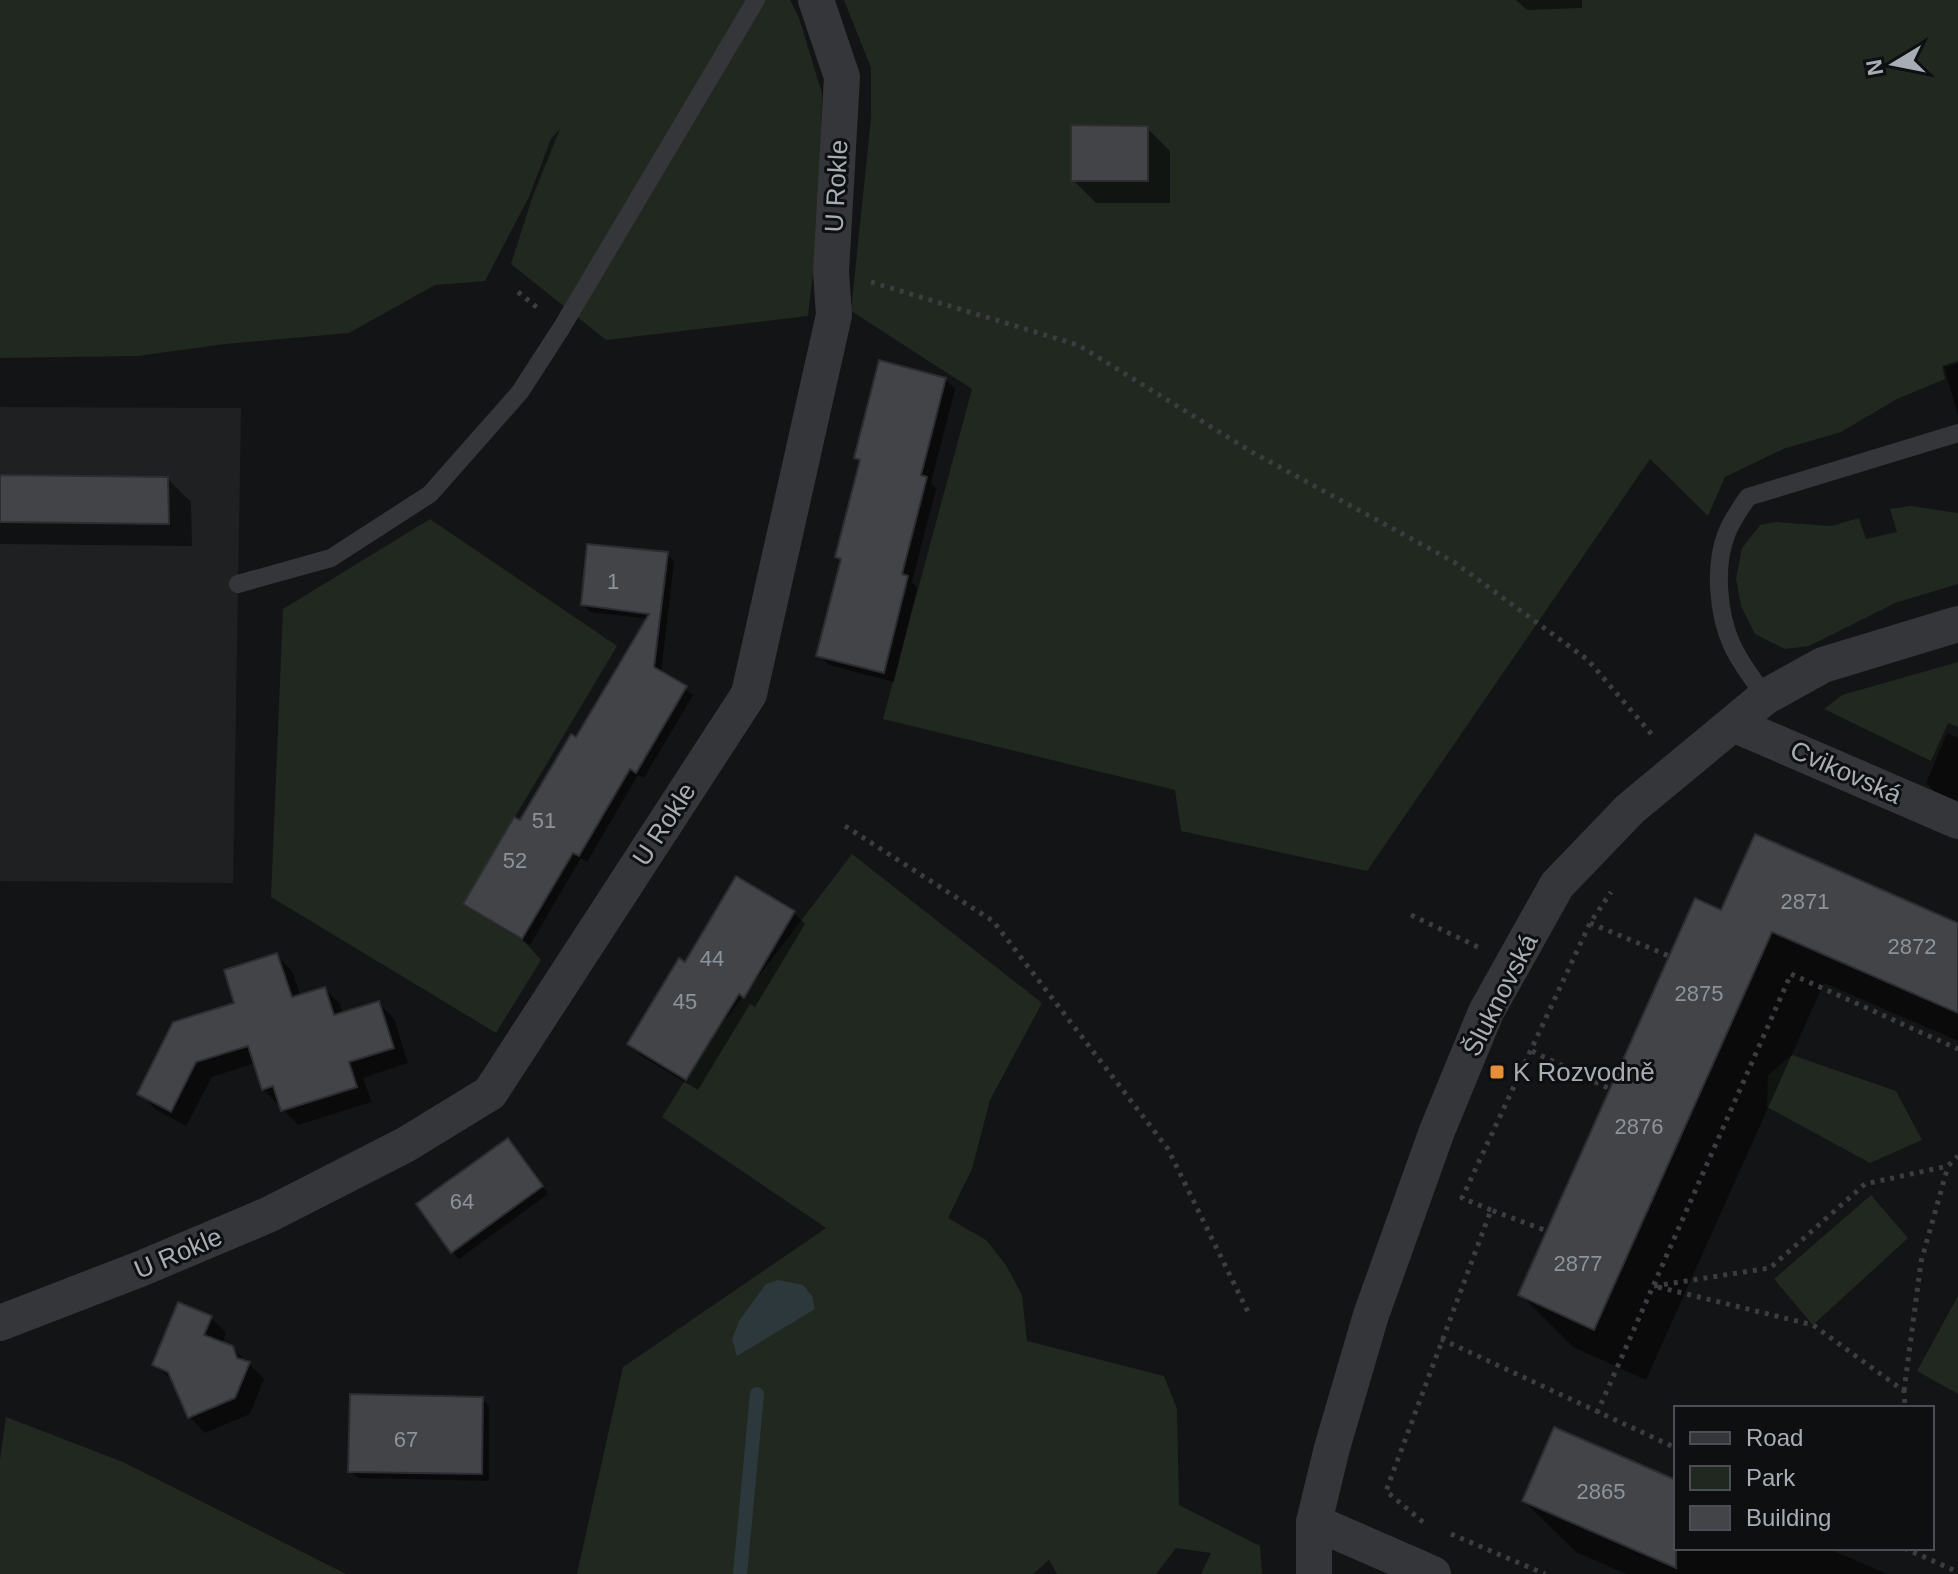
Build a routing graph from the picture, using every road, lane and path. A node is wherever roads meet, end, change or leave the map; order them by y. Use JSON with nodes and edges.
{"nodes":[{"id":1,"x":756,"y":0,"type":"edge"},
{"id":2,"x":816,"y":0,"type":"edge"},
{"id":3,"x":831,"y":272,"type":"junction"},
{"id":4,"x":1958,"y":433,"type":"edge"},
{"id":5,"x":238,"y":584,"type":"dead end"},
{"id":6,"x":1958,"y":624,"type":"edge"},
{"id":7,"x":1765,"y":697,"type":"junction"},
{"id":8,"x":1733,"y":724,"type":"junction"},
{"id":9,"x":1659,"y":743,"type":"dead end"},
{"id":10,"x":1958,"y":821,"type":"edge"},
{"id":11,"x":845,"y":826,"type":"dead end"},
{"id":12,"x":1615,"y":886,"type":"dead end"},
{"id":13,"x":1411,"y":915,"type":"dead end"},
{"id":14,"x":1590,"y":923,"type":"junction"},
{"id":15,"x":1479,"y":948,"type":"dead end"},
{"id":16,"x":1669,"y":956,"type":"dead end"},
{"id":17,"x":1958,"y":1049,"type":"edge"},
{"id":18,"x":1532,"y":1051,"type":"junction"},
{"id":19,"x":1610,"y":1089,"type":"dead end"},
{"id":20,"x":1958,"y":1156,"type":"edge"},
{"id":21,"x":1948,"y":1166,"type":"junction"},
{"id":22,"x":1491,"y":1210,"type":"junction"},
{"id":23,"x":1547,"y":1231,"type":"dead end"},
{"id":24,"x":1653,"y":1286,"type":"junction"},
{"id":25,"x":1248,"y":1312,"type":"dead end"},
{"id":26,"x":0,"y":1323,"type":"edge"},
{"id":27,"x":1441,"y":1339,"type":"junction"},
{"id":28,"x":1904,"y":1391,"type":"junction"},
{"id":29,"x":1905,"y":1406,"type":"edge"},
{"id":30,"x":1597,"y":1413,"type":"junction"},
{"id":31,"x":1674,"y":1447,"type":"edge"},
{"id":32,"x":1314,"y":1522,"type":"junction"},
{"id":33,"x":1435,"y":1527,"type":"dead end"},
{"id":34,"x":1449,"y":1533,"type":"dead end"},
{"id":35,"x":1917,"y":1551,"type":"edge"},
{"id":36,"x":1958,"y":1572,"type":"edge"},
{"id":37,"x":1314,"y":1574,"type":"edge"},
{"id":38,"x":1433,"y":1574,"type":"edge"},
{"id":39,"x":1545,"y":1574,"type":"edge"}],
"edges":[{"from":1,"to":5,"type":"lane"},
{"from":2,"to":3,"type":"street","name":"U Rokle"},
{"from":3,"to":9,"type":"path"},
{"from":3,"to":26,"type":"street","name":"U Rokle"},
{"from":4,"to":7,"type":"lane"},
{"from":6,"to":7,"type":"street","name":"Šluknovská"},
{"from":7,"to":8,"type":"street","name":"Šluknovská"},
{"from":8,"to":10,"type":"street","name":"Cvikovská"},
{"from":8,"to":32,"type":"street","name":"Šluknovská"},
{"from":11,"to":25,"type":"path"},
{"from":12,"to":14,"type":"path"},
{"from":13,"to":15,"type":"path"},
{"from":14,"to":16,"type":"path"},
{"from":14,"to":18,"type":"path"},
{"from":17,"to":24,"type":"path"},
{"from":18,"to":19,"type":"path"},
{"from":18,"to":22,"type":"path"},
{"from":20,"to":21,"type":"path"},
{"from":21,"to":24,"type":"path"},
{"from":21,"to":28,"type":"path"},
{"from":22,"to":23,"type":"path"},
{"from":22,"to":27,"type":"path"},
{"from":24,"to":28,"type":"path"},
{"from":24,"to":30,"type":"path"},
{"from":27,"to":30,"type":"path"},
{"from":27,"to":33,"type":"path"},
{"from":28,"to":29,"type":"path"},
{"from":30,"to":31,"type":"path"},
{"from":32,"to":37,"type":"street","name":"Šluknovská"},
{"from":32,"to":38,"type":"street"},
{"from":34,"to":39,"type":"path"},
{"from":35,"to":36,"type":"path"}]}
